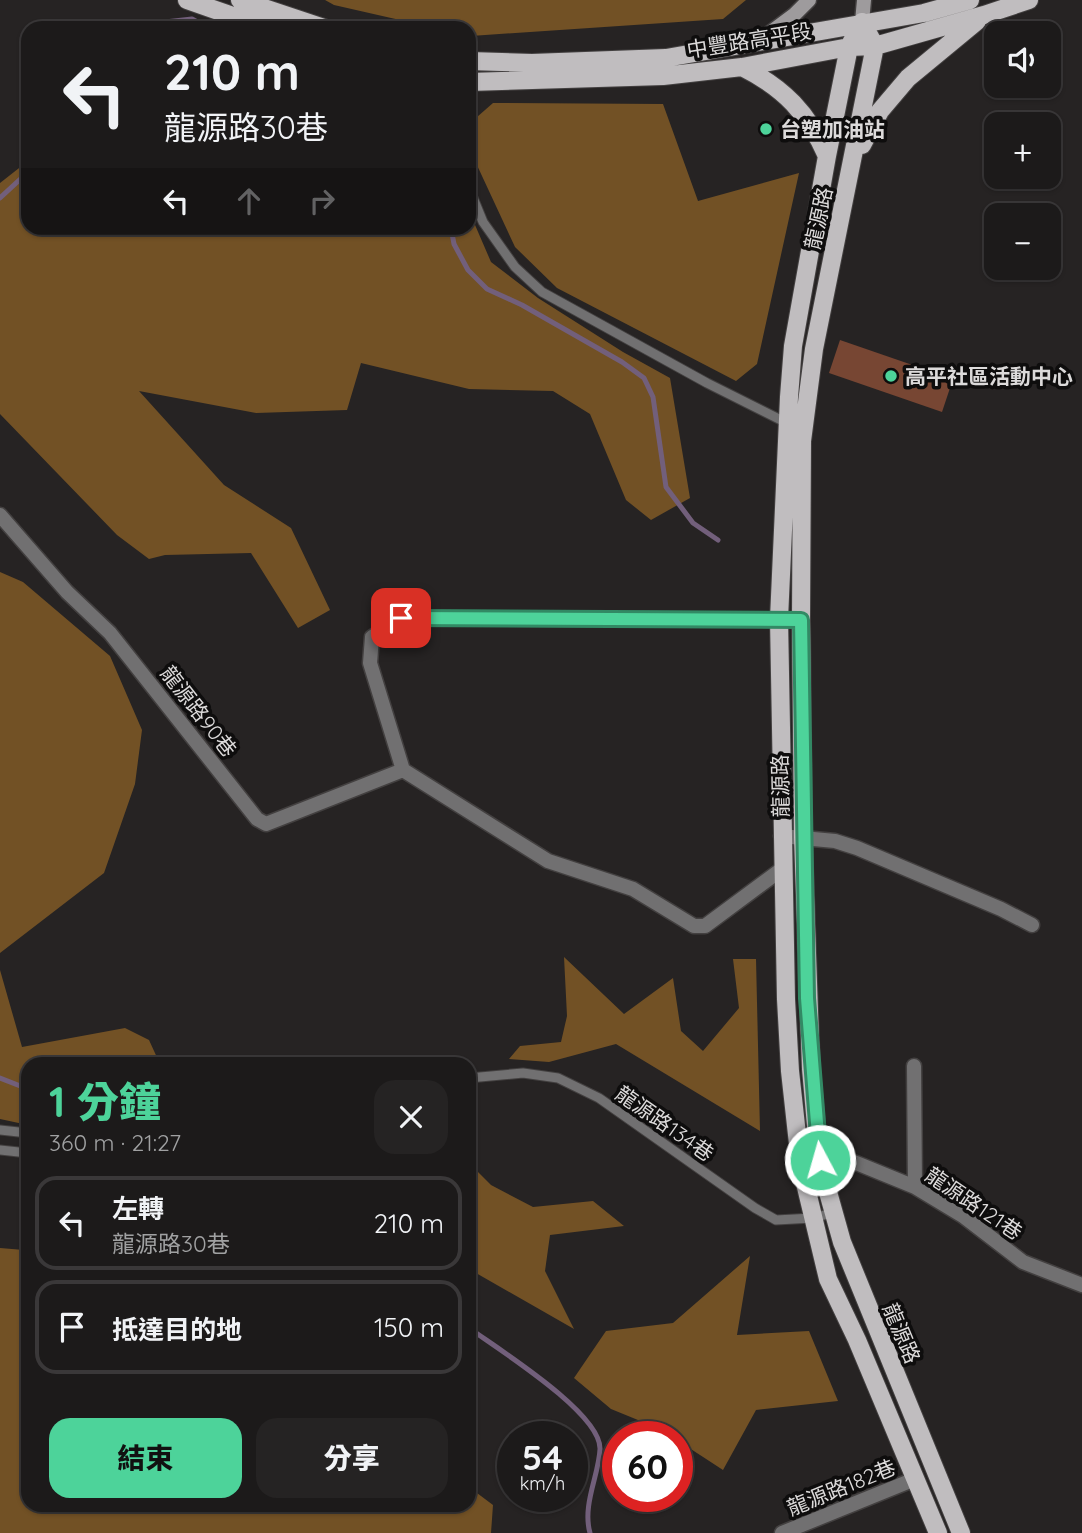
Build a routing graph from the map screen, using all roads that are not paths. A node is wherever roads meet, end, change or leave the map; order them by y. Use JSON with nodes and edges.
{"nodes":[{"id":1,"x":187,"y":0,"type":"edge"},
{"id":2,"x":240,"y":0,"type":"edge"},
{"id":3,"x":809,"y":0,"type":"edge"},
{"id":4,"x":864,"y":0,"type":"edge"},
{"id":5,"x":970,"y":0,"type":"edge"},
{"id":6,"x":1029,"y":0,"type":"edge"},
{"id":7,"x":984,"y":15,"type":"junction"},
{"id":8,"x":247,"y":21,"type":"edge"},
{"id":9,"x":303,"y":21,"type":"edge"},
{"id":10,"x":862,"y":22,"type":"junction"},
{"id":11,"x":756,"y":43,"type":"junction"},
{"id":12,"x":876,"y":46,"type":"junction"},
{"id":13,"x":849,"y":47,"type":"junction"},
{"id":14,"x":476,"y":61,"type":"edge"},
{"id":15,"x":742,"y":66,"type":"junction"},
{"id":16,"x":476,"y":82,"type":"edge"},
{"id":17,"x":827,"y":156,"type":"junction"},
{"id":18,"x":853,"y":163,"type":"junction"},
{"id":19,"x":476,"y":205,"type":"edge"},
{"id":20,"x":787,"y":423,"type":"junction"},
{"id":21,"x":0,"y":515,"type":"edge"},
{"id":22,"x":779,"y":619,"type":"junction"},
{"id":23,"x":801,"y":620,"type":"junction"},
{"id":24,"x":403,"y":769,"type":"junction"},
{"id":25,"x":781,"y":836,"type":"junction"},
{"id":26,"x":803,"y":837,"type":"junction"},
{"id":27,"x":782,"y":869,"type":"junction"},
{"id":28,"x":1032,"y":925,"type":"dead end"},
{"id":29,"x":914,"y":1066,"type":"dead end"},
{"id":30,"x":476,"y":1077,"type":"edge"},
{"id":31,"x":0,"y":1129,"type":"edge"},
{"id":32,"x":21,"y":1132,"type":"edge"},
{"id":33,"x":0,"y":1150,"type":"edge"},
{"id":34,"x":21,"y":1152,"type":"edge"},
{"id":35,"x":820,"y":1160,"type":"junction"},
{"id":36,"x":800,"y":1162,"type":"junction"},
{"id":37,"x":915,"y":1187,"type":"junction"},
{"id":38,"x":832,"y":1213,"type":"junction"},
{"id":39,"x":813,"y":1218,"type":"junction"},
{"id":40,"x":1082,"y":1285,"type":"edge"},
{"id":41,"x":915,"y":1479,"type":"junction"},
{"id":42,"x":782,"y":1533,"type":"edge"},
{"id":43,"x":938,"y":1533,"type":"edge"},
{"id":44,"x":961,"y":1533,"type":"edge"}],
"edges":[{"from":1,"to":8,"type":"main road"},
{"from":2,"to":9,"type":"main road"},
{"from":3,"to":11,"type":"street"},
{"from":4,"to":10,"type":"street"},
{"from":5,"to":10,"type":"main road","name":"中豐路高平段"},
{"from":6,"to":7,"type":"main road","name":"中豐路高平段"},
{"from":7,"to":12,"type":"main road","name":"中豐路高平段"},
{"from":7,"to":18,"type":"main road"},
{"from":10,"to":11,"type":"main road","name":"中豐路高平段"},
{"from":10,"to":12,"type":"main road"},
{"from":10,"to":13,"type":"main road"},
{"from":11,"to":14,"type":"main road","name":"中豐路高平段"},
{"from":12,"to":13,"type":"main road","name":"中豐路高平段"},
{"from":12,"to":18,"type":"main road","name":"龍源路"},
{"from":13,"to":15,"type":"main road","name":"中豐路高平段"},
{"from":13,"to":17,"type":"main road"},
{"from":15,"to":16,"type":"main road","name":"中豐路高平段"},
{"from":15,"to":17,"type":"main road"},
{"from":17,"to":20,"type":"main road"},
{"from":18,"to":23,"type":"main road","name":"龍源路"},
{"from":19,"to":20,"type":"lane"},
{"from":20,"to":22,"type":"main road"},
{"from":21,"to":24,"type":"street","name":"龍源路90巷"},
{"from":22,"to":23,"type":"street"},
{"from":22,"to":24,"type":"street"},
{"from":22,"to":25,"type":"main road"},
{"from":23,"to":26,"type":"main road","name":"龍源路"},
{"from":24,"to":27,"type":"street"},
{"from":25,"to":26,"type":"street"},
{"from":25,"to":27,"type":"main road"},
{"from":26,"to":28,"type":"street"},
{"from":26,"to":35,"type":"main road","name":"龍源路"},
{"from":27,"to":36,"type":"main road"},
{"from":29,"to":37,"type":"street"},
{"from":30,"to":39,"type":"lane","name":"龍源路134巷"},
{"from":31,"to":32,"type":"lane"},
{"from":33,"to":34,"type":"lane"},
{"from":35,"to":36,"type":"street","name":"龍源路121巷"},
{"from":35,"to":37,"type":"street","name":"龍源路121巷"},
{"from":35,"to":38,"type":"main road","name":"龍源路"},
{"from":36,"to":39,"type":"main road"},
{"from":37,"to":40,"type":"street","name":"龍源路121巷"},
{"from":38,"to":39,"type":"lane","name":"龍源路134巷"},
{"from":38,"to":44,"type":"main road","name":"龍源路"},
{"from":39,"to":41,"type":"main road"},
{"from":41,"to":42,"type":"street","name":"龍源路182巷"},
{"from":41,"to":43,"type":"main road"}]}
